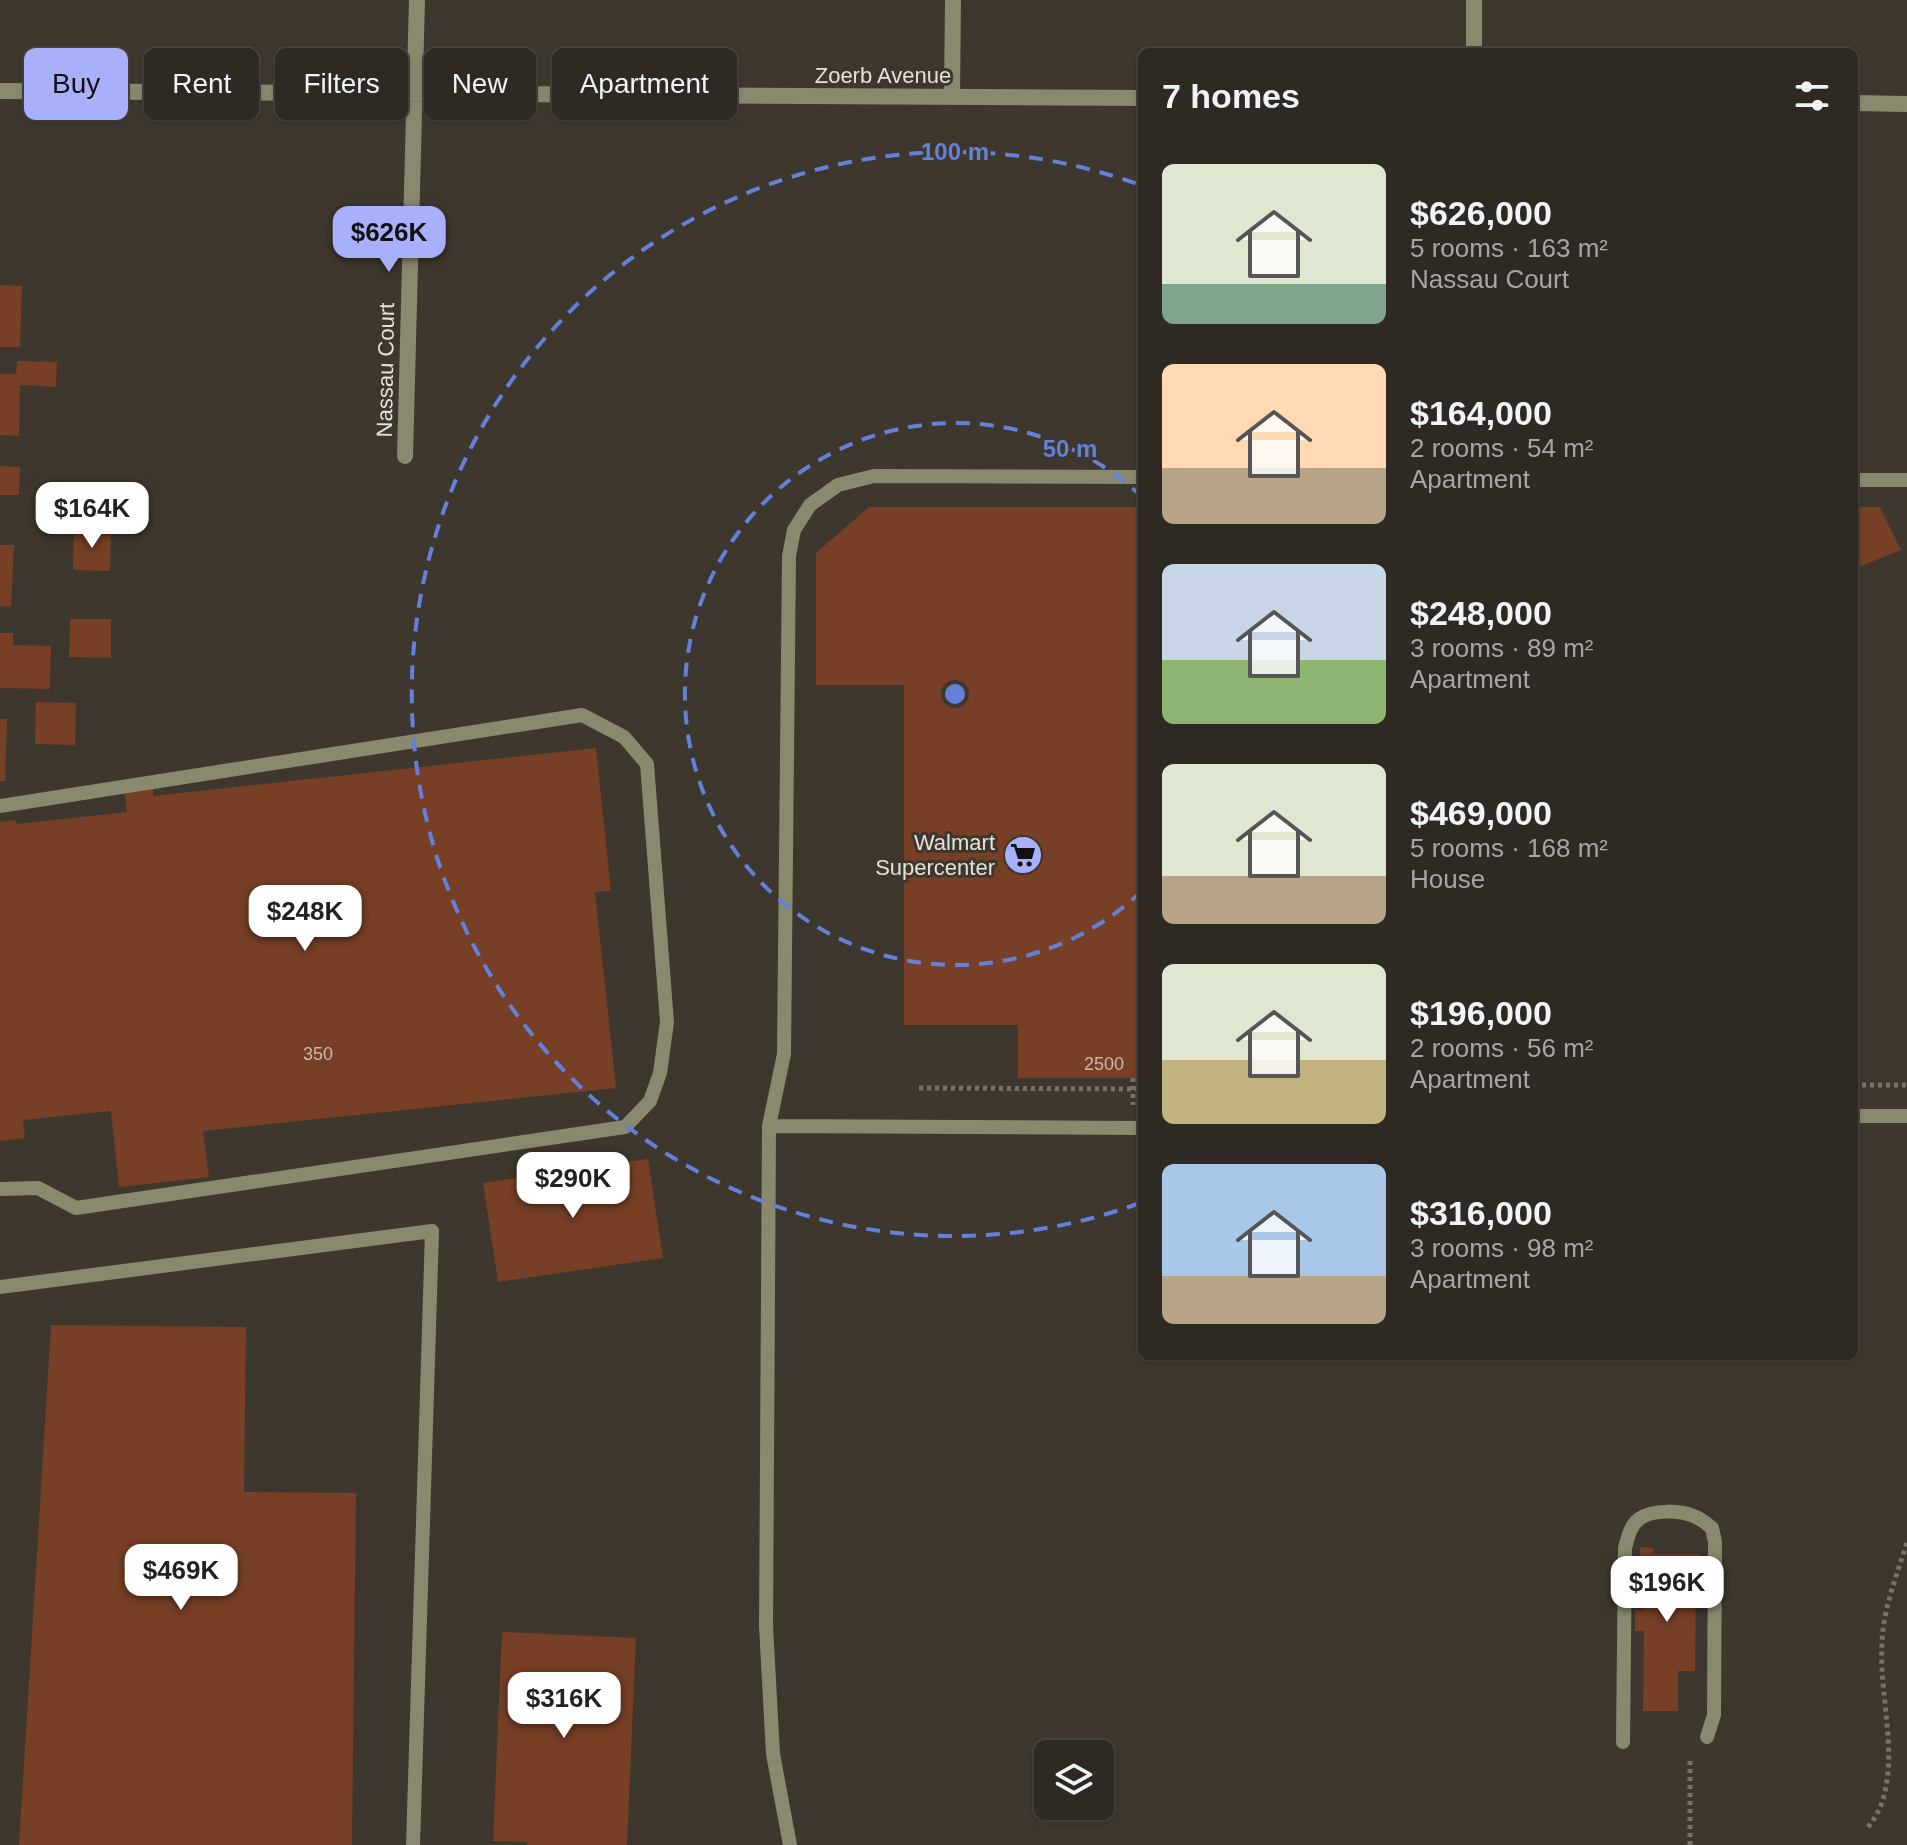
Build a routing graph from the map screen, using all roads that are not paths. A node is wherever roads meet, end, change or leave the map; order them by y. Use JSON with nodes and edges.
{"nodes":[{"id":1,"x":417,"y":0,"type":"edge"},
{"id":2,"x":953,"y":0,"type":"edge"},
{"id":3,"x":1474,"y":0,"type":"edge"},
{"id":4,"x":1474,"y":48,"type":"edge"},
{"id":5,"x":0,"y":91,"type":"edge"},
{"id":6,"x":414,"y":94,"type":"junction"},
{"id":7,"x":952,"y":97,"type":"junction"},
{"id":8,"x":1138,"y":98,"type":"edge"},
{"id":9,"x":1858,"y":103,"type":"edge"},
{"id":10,"x":1907,"y":104,"type":"edge"},
{"id":11,"x":405,"y":456,"type":"dead end"},
{"id":12,"x":1138,"y":477,"type":"edge"},
{"id":13,"x":1858,"y":480,"type":"edge"},
{"id":14,"x":1907,"y":480,"type":"edge"},
{"id":15,"x":0,"y":806,"type":"edge"},
{"id":16,"x":1858,"y":1116,"type":"edge"},
{"id":17,"x":1907,"y":1116,"type":"edge"},
{"id":18,"x":769,"y":1126,"type":"junction"},
{"id":19,"x":1138,"y":1128,"type":"edge"},
{"id":20,"x":0,"y":1189,"type":"edge"},
{"id":21,"x":0,"y":1287,"type":"edge"},
{"id":22,"x":1707,"y":1737,"type":"dead end"},
{"id":23,"x":1623,"y":1742,"type":"dead end"},
{"id":24,"x":413,"y":1845,"type":"edge"},
{"id":25,"x":790,"y":1845,"type":"edge"}],
"edges":[{"from":1,"to":6,"type":"street","name":"Nassau Court"},
{"from":2,"to":7,"type":"street"},
{"from":3,"to":4,"type":"street"},
{"from":5,"to":6,"type":"street","name":"Zoerb Avenue"},
{"from":6,"to":7,"type":"street","name":"Zoerb Avenue"},
{"from":6,"to":11,"type":"street","name":"Nassau Court"},
{"from":7,"to":8,"type":"street","name":"Zoerb Avenue"},
{"from":9,"to":10,"type":"street"},
{"from":12,"to":18,"type":"lane"},
{"from":13,"to":14,"type":"lane"},
{"from":15,"to":20,"type":"lane"},
{"from":16,"to":17,"type":"lane"},
{"from":18,"to":19,"type":"lane"},
{"from":18,"to":25,"type":"lane"},
{"from":21,"to":24,"type":"lane"},
{"from":22,"to":23,"type":"lane"}]}
